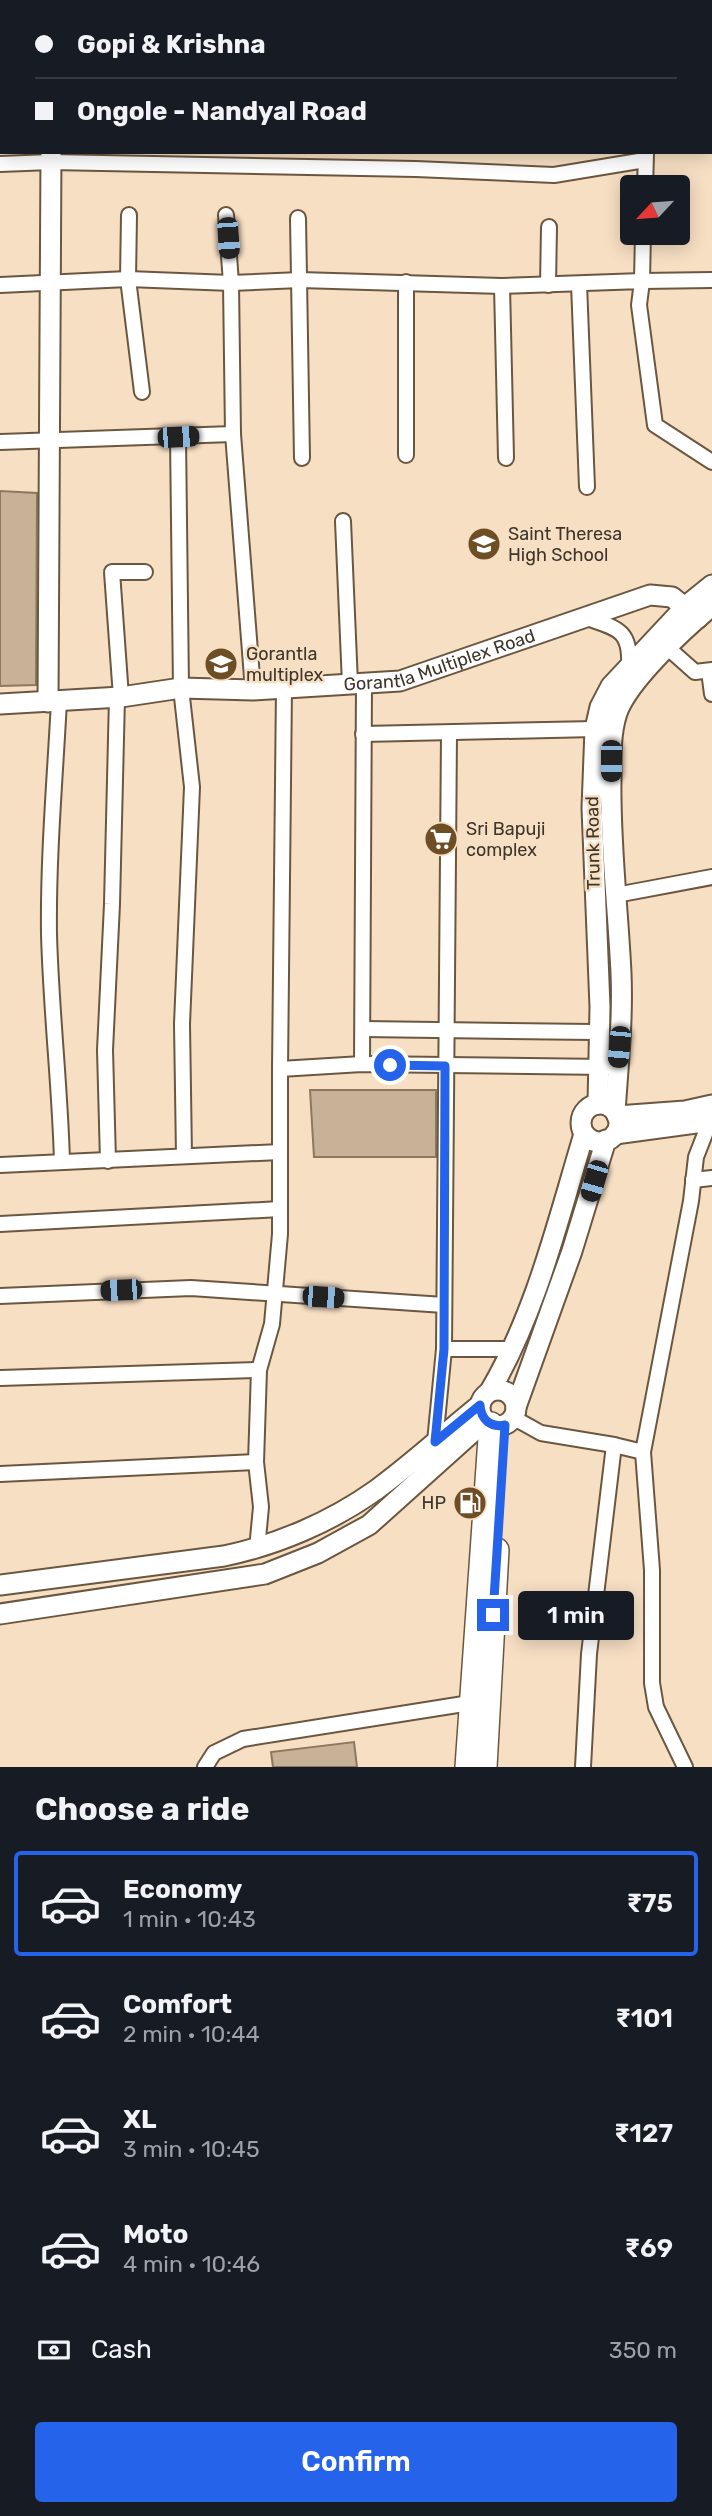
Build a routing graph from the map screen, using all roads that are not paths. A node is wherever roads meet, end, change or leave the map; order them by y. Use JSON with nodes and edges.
{"nodes":[{"id":1,"x":646,"y":156,"type":"edge"},
{"id":2,"x":51,"y":157,"type":"edge"},
{"id":3,"x":0,"y":164,"type":"edge"},
{"id":4,"x":645,"y":175,"type":"edge"},
{"id":5,"x":129,"y":215,"type":"dead end"},
{"id":6,"x":226,"y":215,"type":"dead end"},
{"id":7,"x":298,"y":218,"type":"dead end"},
{"id":8,"x":549,"y":227,"type":"dead end"},
{"id":9,"x":643,"y":245,"type":"edge"},
{"id":10,"x":128,"y":279,"type":"junction"},
{"id":11,"x":300,"y":280,"type":"junction"},
{"id":12,"x":712,"y":280,"type":"edge"},
{"id":13,"x":642,"y":281,"type":"junction"},
{"id":14,"x":406,"y":282,"type":"junction"},
{"id":15,"x":51,"y":283,"type":"junction"},
{"id":16,"x":231,"y":283,"type":"junction"},
{"id":17,"x":579,"y":284,"type":"junction"},
{"id":18,"x":0,"y":285,"type":"edge"},
{"id":19,"x":548,"y":285,"type":"junction"},
{"id":20,"x":502,"y":286,"type":"junction"},
{"id":21,"x":142,"y":392,"type":"dead end"},
{"id":22,"x":233,"y":434,"type":"junction"},
{"id":23,"x":178,"y":437,"type":"junction"},
{"id":24,"x":49,"y":440,"type":"junction"},
{"id":25,"x":0,"y":442,"type":"edge"},
{"id":26,"x":407,"y":454,"type":"dead end"},
{"id":27,"x":302,"y":457,"type":"dead end"},
{"id":28,"x":506,"y":458,"type":"dead end"},
{"id":29,"x":712,"y":462,"type":"edge"},
{"id":30,"x":587,"y":487,"type":"dead end"},
{"id":31,"x":342,"y":521,"type":"dead end"},
{"id":32,"x":145,"y":572,"type":"dead end"},
{"id":33,"x":712,"y":585,"type":"edge"},
{"id":34,"x":699,"y":610,"type":"edge"},
{"id":35,"x":584,"y":617,"type":"junction"},
{"id":36,"x":668,"y":648,"type":"junction"},
{"id":37,"x":629,"y":666,"type":"junction"},
{"id":38,"x":710,"y":670,"type":"edge"},
{"id":39,"x":357,"y":684,"type":"junction"},
{"id":40,"x":181,"y":688,"type":"junction"},
{"id":41,"x":284,"y":688,"type":"junction"},
{"id":42,"x":253,"y":690,"type":"junction"},
{"id":43,"x":712,"y":694,"type":"edge"},
{"id":44,"x":119,"y":697,"type":"junction"},
{"id":45,"x":54,"y":701,"type":"junction"},
{"id":46,"x":0,"y":704,"type":"edge"},
{"id":47,"x":595,"y":729,"type":"junction"},
{"id":48,"x":363,"y":734,"type":"junction"},
{"id":49,"x":449,"y":734,"type":"junction"},
{"id":50,"x":712,"y":877,"type":"edge"},
{"id":51,"x":615,"y":895,"type":"junction"},
{"id":52,"x":363,"y":1029,"type":"junction"},
{"id":53,"x":445,"y":1030,"type":"junction"},
{"id":54,"x":593,"y":1032,"type":"dead end"},
{"id":55,"x":362,"y":1064,"type":"junction"},
{"id":56,"x":445,"y":1066,"type":"junction"},
{"id":57,"x":608,"y":1067,"type":"junction"},
{"id":58,"x":279,"y":1069,"type":"junction"},
{"id":59,"x":711,"y":1113,"type":"edge"},
{"id":60,"x":610,"y":1121,"type":"junction"},
{"id":61,"x":584,"y":1134,"type":"junction"},
{"id":62,"x":280,"y":1152,"type":"junction"},
{"id":63,"x":184,"y":1156,"type":"junction"},
{"id":64,"x":108,"y":1161,"type":"junction"},
{"id":65,"x":62,"y":1162,"type":"junction"},
{"id":66,"x":0,"y":1165,"type":"edge"},
{"id":67,"x":712,"y":1178,"type":"edge"},
{"id":68,"x":694,"y":1180,"type":"junction"},
{"id":69,"x":280,"y":1209,"type":"junction"},
{"id":70,"x":0,"y":1224,"type":"edge"},
{"id":71,"x":275,"y":1294,"type":"junction"},
{"id":72,"x":0,"y":1296,"type":"edge"},
{"id":73,"x":444,"y":1305,"type":"junction"},
{"id":74,"x":444,"y":1349,"type":"junction"},
{"id":75,"x":511,"y":1349,"type":"junction"},
{"id":76,"x":259,"y":1370,"type":"junction"},
{"id":77,"x":0,"y":1378,"type":"edge"},
{"id":78,"x":497,"y":1413,"type":"junction"},
{"id":79,"x":435,"y":1442,"type":"junction"},
{"id":80,"x":614,"y":1445,"type":"junction"},
{"id":81,"x":643,"y":1452,"type":"junction"},
{"id":82,"x":256,"y":1462,"type":"junction"},
{"id":83,"x":0,"y":1474,"type":"edge"},
{"id":84,"x":257,"y":1549,"type":"junction"},
{"id":85,"x":0,"y":1585,"type":"edge"},
{"id":86,"x":0,"y":1614,"type":"edge"},
{"id":87,"x":470,"y":1703,"type":"junction"},
{"id":88,"x":205,"y":1767,"type":"edge"},
{"id":89,"x":467,"y":1767,"type":"edge"},
{"id":90,"x":485,"y":1767,"type":"edge"},
{"id":91,"x":583,"y":1767,"type":"edge"},
{"id":92,"x":685,"y":1767,"type":"edge"}],
"edges":[{"from":1,"to":2,"type":"street"},
{"from":1,"to":4,"type":"street"},
{"from":2,"to":3,"type":"street"},
{"from":2,"to":15,"type":"main road"},
{"from":5,"to":10,"type":"street"},
{"from":6,"to":16,"type":"street"},
{"from":7,"to":11,"type":"street"},
{"from":8,"to":19,"type":"street"},
{"from":9,"to":13,"type":"street"},
{"from":10,"to":15,"type":"street"},
{"from":10,"to":16,"type":"street"},
{"from":10,"to":21,"type":"street"},
{"from":11,"to":14,"type":"street"},
{"from":11,"to":16,"type":"street"},
{"from":11,"to":27,"type":"street"},
{"from":12,"to":13,"type":"street"},
{"from":13,"to":17,"type":"street"},
{"from":13,"to":29,"type":"street"},
{"from":14,"to":20,"type":"street"},
{"from":14,"to":26,"type":"street"},
{"from":15,"to":18,"type":"street"},
{"from":15,"to":24,"type":"main road"},
{"from":16,"to":22,"type":"street"},
{"from":17,"to":19,"type":"street"},
{"from":17,"to":30,"type":"street"},
{"from":19,"to":20,"type":"street"},
{"from":20,"to":28,"type":"street"},
{"from":22,"to":23,"type":"street"},
{"from":22,"to":42,"type":"street"},
{"from":23,"to":24,"type":"street"},
{"from":23,"to":40,"type":"street"},
{"from":24,"to":25,"type":"street"},
{"from":24,"to":45,"type":"main road"},
{"from":31,"to":39,"type":"street"},
{"from":32,"to":44,"type":"street"},
{"from":33,"to":34,"type":"main road","name":"Trunk Road"},
{"from":34,"to":35,"type":"main road","name":"Gorantla Multiplex Road"},
{"from":34,"to":36,"type":"main road","name":"Trunk Road"},
{"from":34,"to":37,"type":"main road","name":"Trunk Road"},
{"from":35,"to":37,"type":"street"},
{"from":35,"to":39,"type":"main road","name":"Gorantla Multiplex Road"},
{"from":36,"to":38,"type":"street"},
{"from":36,"to":51,"type":"main road","name":"Trunk Road"},
{"from":37,"to":47,"type":"main road","name":"Trunk Road"},
{"from":38,"to":43,"type":"street"},
{"from":39,"to":41,"type":"main road","name":"Gorantla Multiplex Road"},
{"from":39,"to":48,"type":"street"},
{"from":40,"to":42,"type":"main road","name":"Gorantla Multiplex Road"},
{"from":40,"to":44,"type":"main road","name":"Gorantla Multiplex Road"},
{"from":40,"to":63,"type":"street"},
{"from":41,"to":42,"type":"main road","name":"Gorantla Multiplex Road"},
{"from":41,"to":58,"type":"street"},
{"from":44,"to":45,"type":"main road","name":"Gorantla Multiplex Road"},
{"from":44,"to":64,"type":"street"},
{"from":45,"to":46,"type":"main road","name":"Gorantla Multiplex Road"},
{"from":45,"to":65,"type":"street"},
{"from":47,"to":49,"type":"street"},
{"from":47,"to":57,"type":"main road","name":"Trunk Road"},
{"from":48,"to":49,"type":"street"},
{"from":48,"to":52,"type":"street"},
{"from":49,"to":53,"type":"street"},
{"from":50,"to":51,"type":"street"},
{"from":51,"to":57,"type":"main road","name":"Trunk Road"},
{"from":52,"to":53,"type":"street"},
{"from":52,"to":55,"type":"street"},
{"from":53,"to":54,"type":"street"},
{"from":53,"to":56,"type":"street"},
{"from":55,"to":56,"type":"street"},
{"from":55,"to":58,"type":"street"},
{"from":56,"to":57,"type":"street"},
{"from":56,"to":73,"type":"street"},
{"from":57,"to":60,"type":"main road","name":"Trunk Road"},
{"from":58,"to":62,"type":"street"},
{"from":59,"to":60,"type":"main road"},
{"from":59,"to":68,"type":"street"},
{"from":60,"to":61,"type":"main road"},
{"from":60,"to":61,"type":"main road"},
{"from":60,"to":78,"type":"main road"},
{"from":61,"to":75,"type":"main road"},
{"from":62,"to":63,"type":"street"},
{"from":62,"to":69,"type":"street"},
{"from":63,"to":64,"type":"street"},
{"from":64,"to":65,"type":"street"},
{"from":65,"to":66,"type":"street"},
{"from":67,"to":68,"type":"street"},
{"from":68,"to":81,"type":"street"},
{"from":69,"to":70,"type":"street"},
{"from":69,"to":71,"type":"street"},
{"from":71,"to":72,"type":"street"},
{"from":71,"to":73,"type":"street"},
{"from":71,"to":76,"type":"street"},
{"from":73,"to":74,"type":"street"},
{"from":74,"to":75,"type":"street"},
{"from":74,"to":79,"type":"street"},
{"from":75,"to":78,"type":"main road"},
{"from":76,"to":77,"type":"street"},
{"from":76,"to":82,"type":"street"},
{"from":78,"to":79,"type":"main road"},
{"from":78,"to":80,"type":"street"},
{"from":78,"to":86,"type":"main road"},
{"from":78,"to":87,"type":"main road"},
{"from":78,"to":90,"type":"main road"},
{"from":79,"to":84,"type":"main road"},
{"from":80,"to":81,"type":"street"},
{"from":80,"to":91,"type":"street"},
{"from":81,"to":92,"type":"street"},
{"from":82,"to":83,"type":"street"},
{"from":82,"to":84,"type":"street"},
{"from":84,"to":85,"type":"main road"},
{"from":87,"to":88,"type":"street"},
{"from":87,"to":89,"type":"main road"}]}
